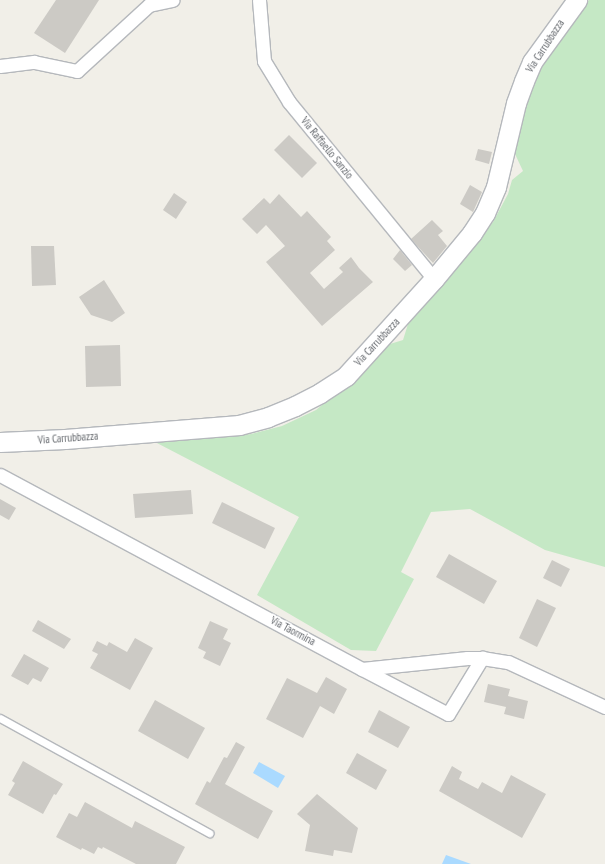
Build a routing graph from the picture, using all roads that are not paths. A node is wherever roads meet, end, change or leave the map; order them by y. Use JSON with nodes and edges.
{"nodes":[{"id":1,"x":172,"y":0,"type":"edge"},
{"id":2,"x":259,"y":0,"type":"edge"},
{"id":3,"x":577,"y":0,"type":"edge"},
{"id":4,"x":0,"y":66,"type":"edge"},
{"id":5,"x":434,"y":279,"type":"junction"},
{"id":6,"x":0,"y":442,"type":"edge"},
{"id":7,"x":0,"y":475,"type":"edge"},
{"id":8,"x":482,"y":658,"type":"junction"},
{"id":9,"x":362,"y":669,"type":"junction"},
{"id":10,"x":605,"y":707,"type":"edge"},
{"id":11,"x":0,"y":718,"type":"edge"},
{"id":12,"x":209,"y":833,"type":"dead end"}],
"edges":[{"from":1,"to":4,"type":"street"},
{"from":2,"to":5,"type":"street","name":"Via Raffaello Sanzio"},
{"from":3,"to":5,"type":"main road","name":"Via Carrubbazza"},
{"from":5,"to":6,"type":"main road","name":"Via Carrubbazza"},
{"from":7,"to":9,"type":"street","name":"Via Taormina"},
{"from":8,"to":9,"type":"street"},
{"from":8,"to":9,"type":"street","name":"Via Taormina"},
{"from":8,"to":10,"type":"street"},
{"from":11,"to":12,"type":"lane"}]}
